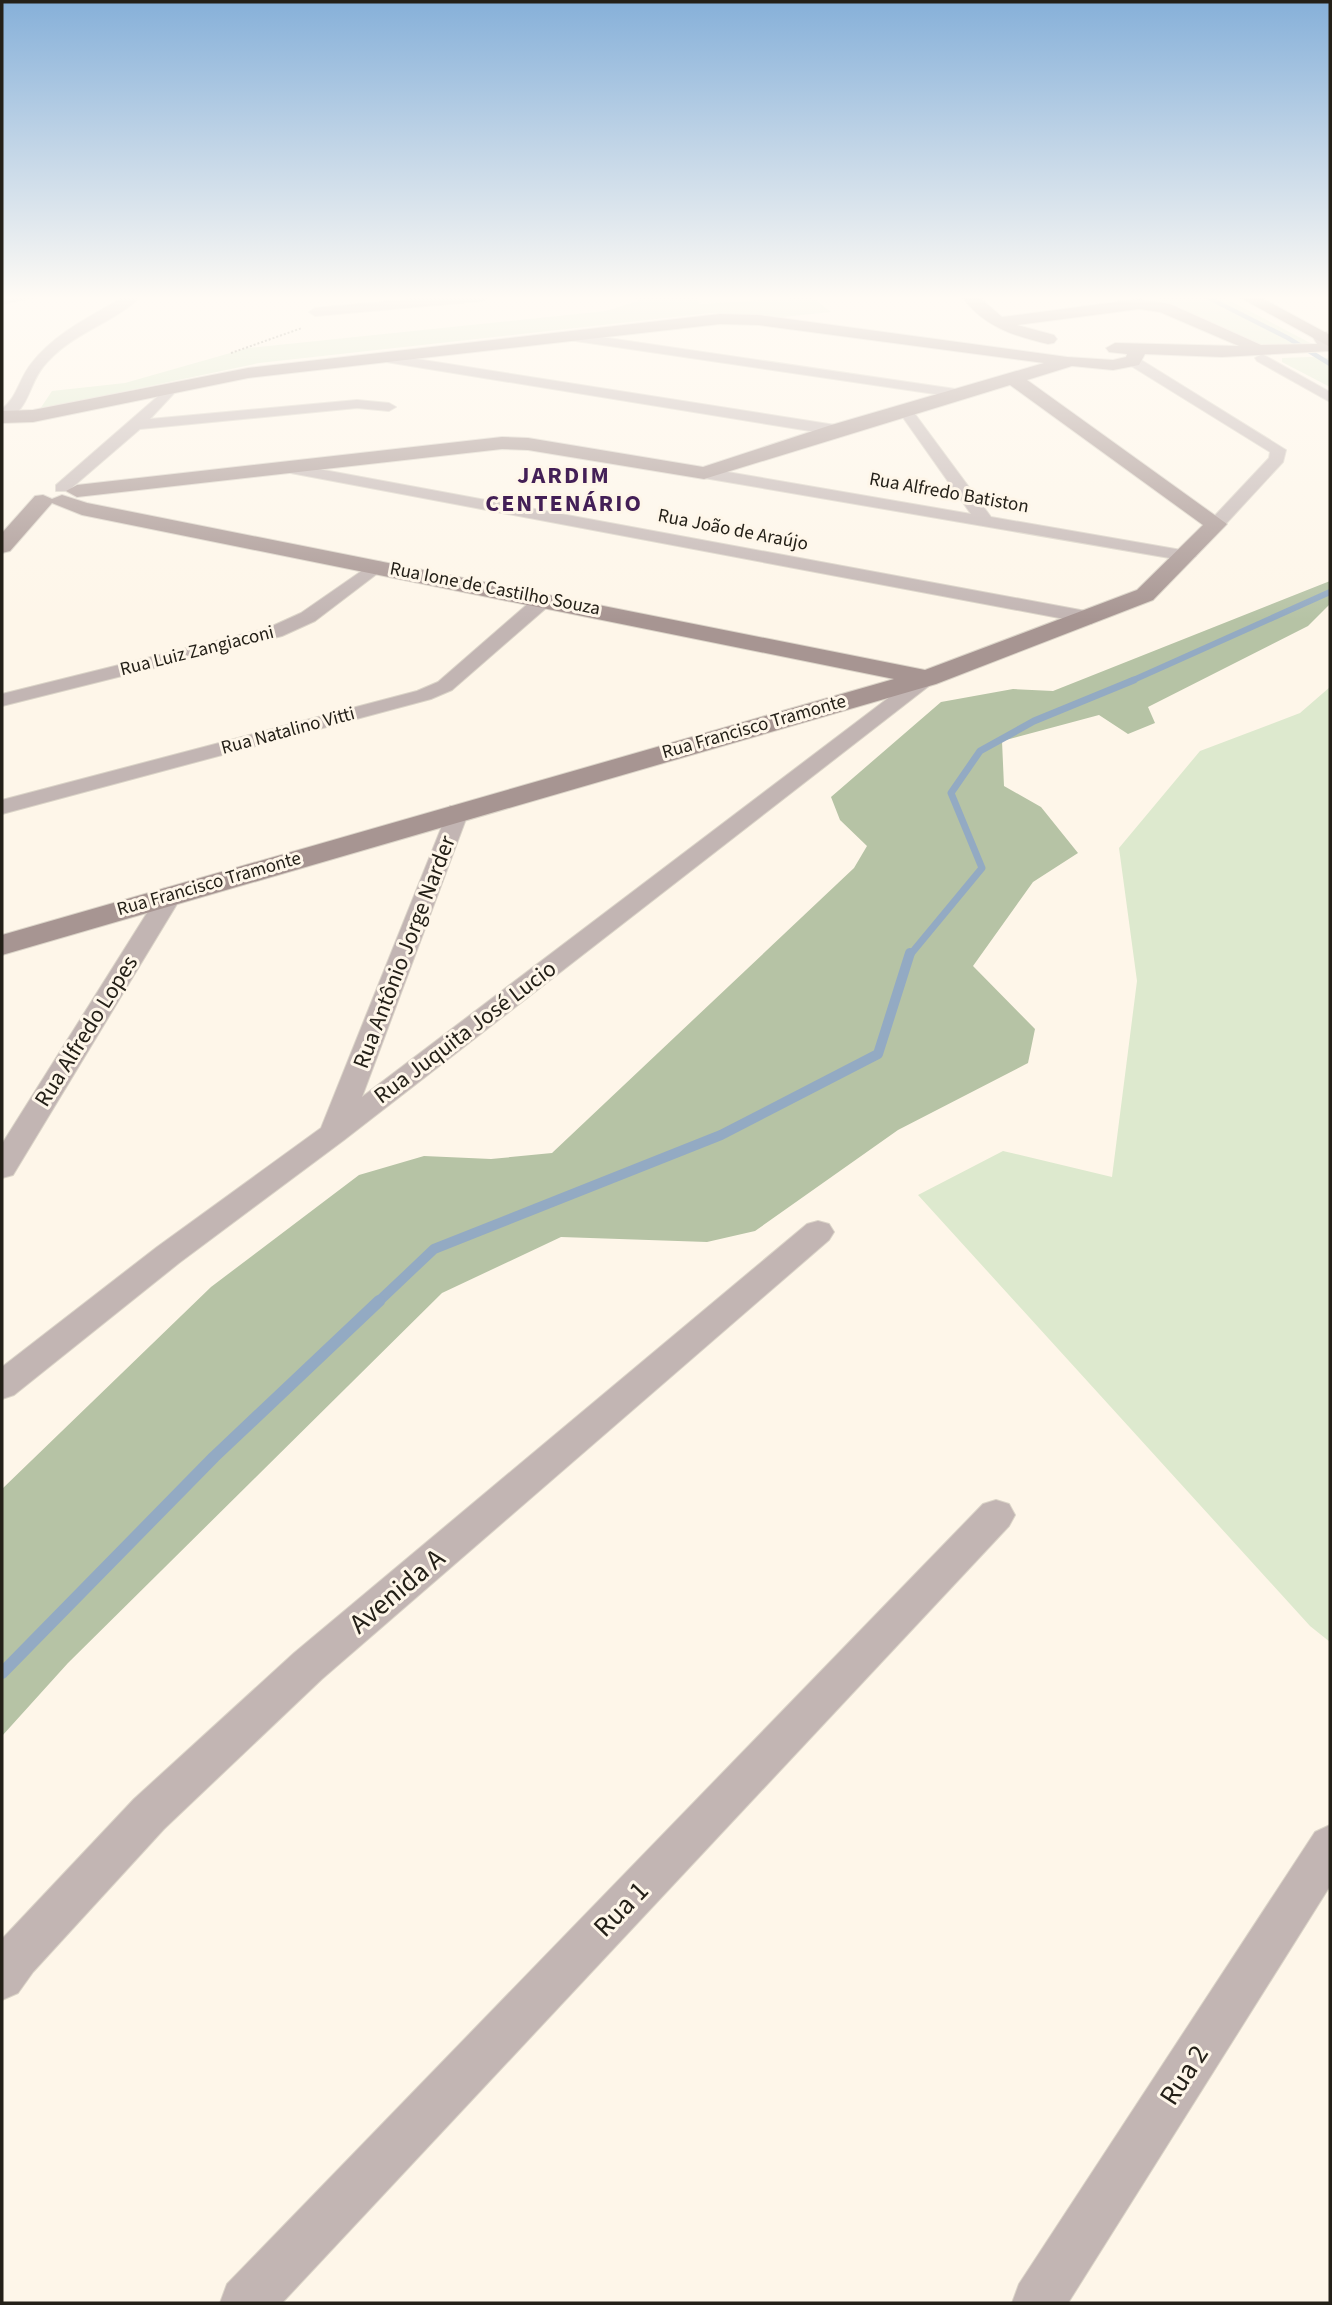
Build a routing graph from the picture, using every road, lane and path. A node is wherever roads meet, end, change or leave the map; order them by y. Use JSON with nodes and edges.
{"nodes":[{"id":1,"x":17,"y":405,"type":"edge"},
{"id":2,"x":90,"y":405,"type":"edge"},
{"id":3,"x":156,"y":405,"type":"edge"},
{"id":4,"x":351,"y":405,"type":"edge"},
{"id":5,"x":363,"y":405,"type":"edge"},
{"id":6,"x":676,"y":405,"type":"edge"},
{"id":7,"x":921,"y":405,"type":"edge"},
{"id":8,"x":1050,"y":405,"type":"edge"},
{"id":9,"x":1209,"y":405,"type":"edge"},
{"id":10,"x":389,"y":407,"type":"dead end"},
{"id":11,"x":904,"y":409,"type":"junction"},
{"id":12,"x":2,"y":416,"type":"edge"},
{"id":13,"x":136,"y":425,"type":"junction"},
{"id":14,"x":835,"y":430,"type":"junction"},
{"id":15,"x":286,"y":468,"type":"junction"},
{"id":16,"x":704,"y":473,"type":"junction"},
{"id":17,"x":56,"y":496,"type":"junction"},
{"id":18,"x":13,"y":500,"type":"dead end"},
{"id":19,"x":985,"y":521,"type":"junction"},
{"id":20,"x":1216,"y":524,"type":"junction"},
{"id":21,"x":2,"y":546,"type":"edge"},
{"id":22,"x":1187,"y":556,"type":"junction"},
{"id":23,"x":376,"y":566,"type":"junction"},
{"id":24,"x":545,"y":599,"type":"junction"},
{"id":25,"x":1090,"y":618,"type":"junction"},
{"id":26,"x":928,"y":678,"type":"junction"},
{"id":27,"x":2,"y":700,"type":"edge"},
{"id":28,"x":2,"y":807,"type":"edge"},
{"id":29,"x":458,"y":811,"type":"junction"},
{"id":30,"x":171,"y":894,"type":"junction"},
{"id":31,"x":2,"y":945,"type":"edge"},
{"id":32,"x":334,"y":1133,"type":"junction"},
{"id":33,"x":2,"y":1168,"type":"edge"},
{"id":34,"x":818,"y":1232,"type":"dead end"},
{"id":35,"x":2,"y":1386,"type":"edge"},
{"id":36,"x":996,"y":1515,"type":"dead end"},
{"id":37,"x":1330,"y":1847,"type":"edge"},
{"id":38,"x":2,"y":1977,"type":"edge"},
{"id":39,"x":246,"y":2303,"type":"edge"},
{"id":40,"x":1038,"y":2303,"type":"edge"}],
"edges":[{"from":1,"to":12,"type":"street"},
{"from":2,"to":12,"type":"street"},
{"from":3,"to":13,"type":"street"},
{"from":4,"to":13,"type":"street"},
{"from":5,"to":10,"type":"street"},
{"from":6,"to":14,"type":"street"},
{"from":7,"to":11,"type":"street"},
{"from":8,"to":20,"type":"street"},
{"from":9,"to":20,"type":"street","name":"Rua Francisco Tramonte"},
{"from":11,"to":14,"type":"street"},
{"from":11,"to":19,"type":"street"},
{"from":13,"to":17,"type":"street"},
{"from":14,"to":16,"type":"street"},
{"from":15,"to":16,"type":"street"},
{"from":15,"to":17,"type":"street"},
{"from":15,"to":25,"type":"street","name":"Rua João de Araújo"},
{"from":16,"to":19,"type":"street","name":"Rua Alfredo Batiston"},
{"from":17,"to":18,"type":"street"},
{"from":17,"to":21,"type":"street"},
{"from":17,"to":23,"type":"street","name":"Rua Ione de Castilho Souza"},
{"from":19,"to":22,"type":"street","name":"Rua Alfredo Batiston"},
{"from":20,"to":22,"type":"street","name":"Rua Francisco Tramonte"},
{"from":22,"to":25,"type":"street","name":"Rua Francisco Tramonte"},
{"from":23,"to":24,"type":"street","name":"Rua Ione de Castilho Souza"},
{"from":23,"to":27,"type":"street","name":"Rua Luiz Zangiaconi"},
{"from":24,"to":26,"type":"street","name":"Rua Ione de Castilho Souza"},
{"from":24,"to":28,"type":"street","name":"Rua Natalino Vitti"},
{"from":25,"to":26,"type":"street","name":"Rua Francisco Tramonte"},
{"from":26,"to":29,"type":"street","name":"Rua Francisco Tramonte"},
{"from":26,"to":32,"type":"street","name":"Rua Juquita José Lucio"},
{"from":29,"to":30,"type":"street","name":"Rua Francisco Tramonte"},
{"from":29,"to":32,"type":"street","name":"Rua Antônio Jorge Narder"},
{"from":30,"to":31,"type":"street","name":"Rua Francisco Tramonte"},
{"from":30,"to":33,"type":"street","name":"Rua Alfredo Lopes"},
{"from":32,"to":35,"type":"street","name":"Rua Juquita José Lucio"},
{"from":34,"to":38,"type":"street","name":"Avenida A"},
{"from":36,"to":39,"type":"street","name":"Rua 1"},
{"from":37,"to":40,"type":"street","name":"Rua 2"}]}
